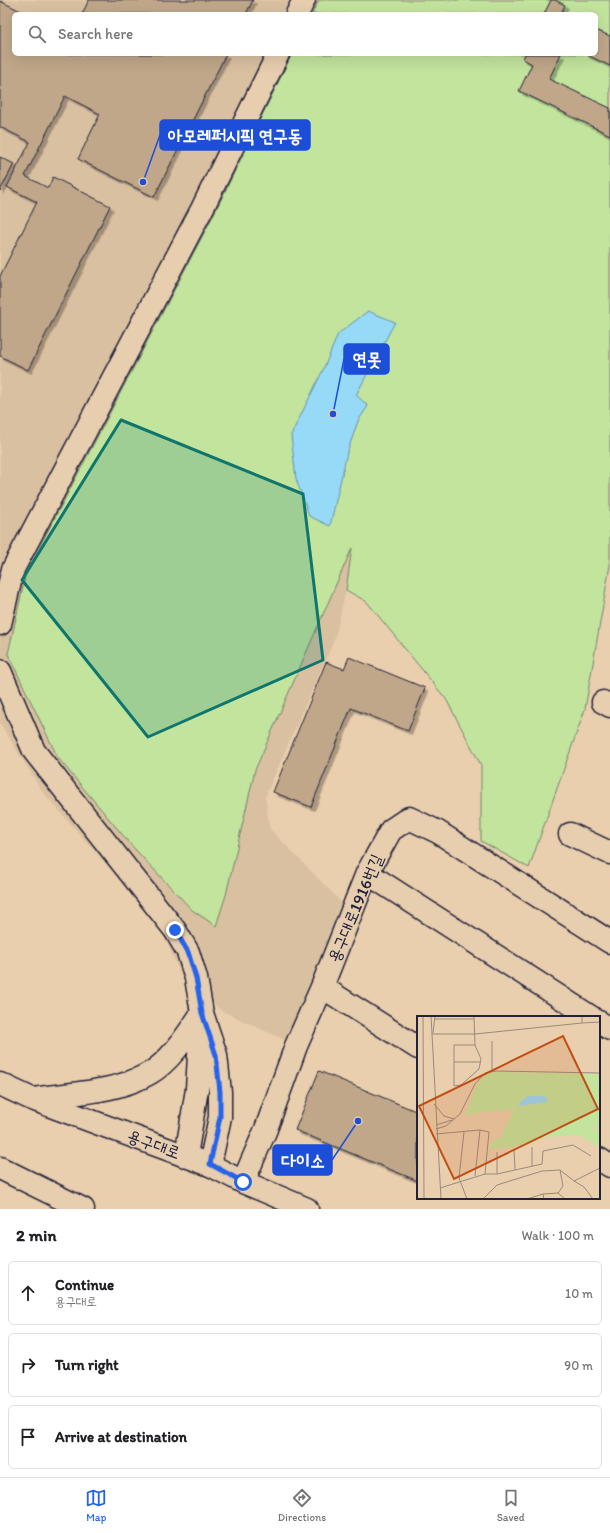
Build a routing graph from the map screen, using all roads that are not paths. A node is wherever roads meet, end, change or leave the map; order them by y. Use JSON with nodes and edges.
{"nodes":[{"id":1,"x":304,"y":0,"type":"edge"},
{"id":2,"x":298,"y":12,"type":"edge"},
{"id":3,"x":277,"y":56,"type":"edge"},
{"id":4,"x":3,"y":600,"type":"edge"},
{"id":5,"x":0,"y":624,"type":"edge"},
{"id":6,"x":0,"y":671,"type":"edge"},
{"id":7,"x":570,"y":834,"type":"dead end"},
{"id":8,"x":610,"y":853,"type":"edge"},
{"id":9,"x":367,"y":873,"type":"junction"},
{"id":10,"x":610,"y":942,"type":"edge"},
{"id":11,"x":322,"y":987,"type":"junction"},
{"id":12,"x":202,"y":1013,"type":"junction"},
{"id":13,"x":589,"y":1016,"type":"edge"},
{"id":14,"x":600,"y":1023,"type":"edge"},
{"id":15,"x":610,"y":1029,"type":"edge"},
{"id":16,"x":417,"y":1047,"type":"edge"},
{"id":17,"x":0,"y":1084,"type":"edge"},
{"id":18,"x":32,"y":1098,"type":"junction"},
{"id":19,"x":186,"y":1156,"type":"junction"},
{"id":20,"x":600,"y":1160,"type":"edge"},
{"id":21,"x":210,"y":1164,"type":"junction"},
{"id":22,"x":610,"y":1166,"type":"edge"},
{"id":23,"x":0,"y":1168,"type":"edge"},
{"id":24,"x":243,"y":1182,"type":"junction"},
{"id":25,"x":83,"y":1209,"type":"edge"},
{"id":26,"x":307,"y":1209,"type":"edge"}],
"edges":[{"from":1,"to":2,"type":"main road"},
{"from":3,"to":4,"type":"main road"},
{"from":4,"to":5,"type":"main road"},
{"from":6,"to":12,"type":"main road"},
{"from":7,"to":8,"type":"main road"},
{"from":9,"to":10,"type":"main road","name":"용구대로1916번길"},
{"from":9,"to":11,"type":"main road","name":"용구대로1916번길"},
{"from":9,"to":13,"type":"main road"},
{"from":11,"to":16,"type":"main road"},
{"from":11,"to":24,"type":"main road","name":"용구대로1916번길"},
{"from":12,"to":18,"type":"main road"},
{"from":12,"to":19,"type":"main road"},
{"from":12,"to":21,"type":"main road"},
{"from":14,"to":15,"type":"main road"},
{"from":17,"to":18,"type":"main road","name":"용구대로"},
{"from":18,"to":19,"type":"main road","name":"용구대로"},
{"from":19,"to":21,"type":"main road","name":"용구대로"},
{"from":20,"to":22,"type":"main road"},
{"from":21,"to":24,"type":"main road","name":"용구대로"},
{"from":23,"to":25,"type":"main road"},
{"from":24,"to":26,"type":"main road","name":"용구대로"}]}
